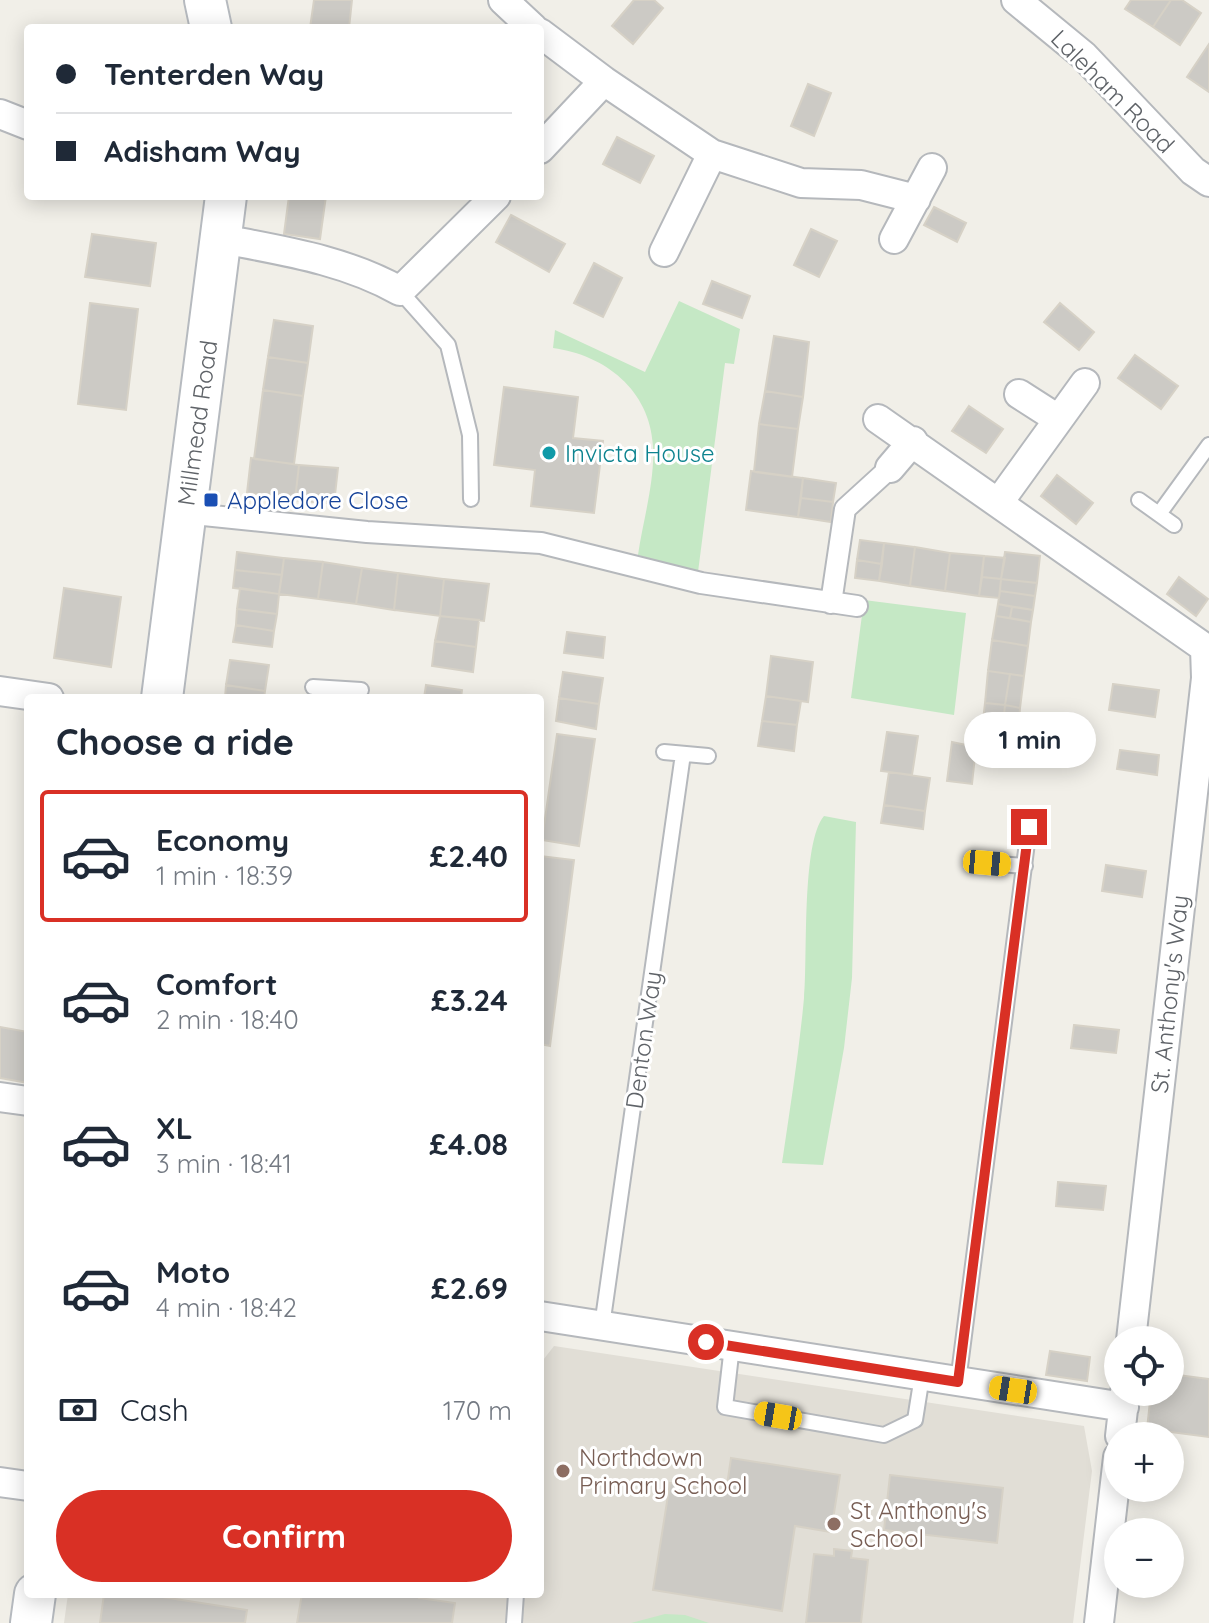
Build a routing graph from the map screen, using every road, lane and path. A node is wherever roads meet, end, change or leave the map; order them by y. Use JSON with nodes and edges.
{"nodes":[{"id":1,"x":205,"y":0,"type":"edge"},
{"id":2,"x":503,"y":0,"type":"edge"},
{"id":3,"x":1016,"y":0,"type":"edge"},
{"id":4,"x":210,"y":24,"type":"edge"},
{"id":5,"x":529,"y":24,"type":"edge"},
{"id":6,"x":544,"y":36,"type":"edge"},
{"id":7,"x":604,"y":81,"type":"junction"},
{"id":8,"x":0,"y":114,"type":"edge"},
{"id":9,"x":24,"y":123,"type":"edge"},
{"id":10,"x":544,"y":145,"type":"edge"},
{"id":11,"x":712,"y":154,"type":"junction"},
{"id":12,"x":932,"y":168,"type":"dead end"},
{"id":13,"x":1209,"y":182,"type":"edge"},
{"id":14,"x":916,"y":199,"type":"junction"},
{"id":15,"x":492,"y":200,"type":"edge"},
{"id":16,"x":220,"y":209,"type":"edge"},
{"id":17,"x":894,"y":239,"type":"dead end"},
{"id":18,"x":664,"y":252,"type":"dead end"},
{"id":19,"x":400,"y":291,"type":"junction"},
{"id":20,"x":1085,"y":383,"type":"dead end"},
{"id":21,"x":1019,"y":394,"type":"dead end"},
{"id":22,"x":878,"y":419,"type":"dead end"},
{"id":23,"x":1058,"y":419,"type":"junction"},
{"id":24,"x":913,"y":441,"type":"junction"},
{"id":25,"x":1209,"y":445,"type":"edge"},
{"id":26,"x":890,"y":468,"type":"joint"},
{"id":27,"x":471,"y":499,"type":"dead end"},
{"id":28,"x":1139,"y":500,"type":"dead end"},
{"id":29,"x":999,"y":502,"type":"junction"},
{"id":30,"x":184,"y":513,"type":"junction"},
{"id":31,"x":1159,"y":514,"type":"junction"},
{"id":32,"x":1174,"y":525,"type":"dead end"},
{"id":33,"x":831,"y":603,"type":"junction"},
{"id":34,"x":857,"y":606,"type":"dead end"},
{"id":35,"x":1207,"y":647,"type":"edge"},
{"id":36,"x":1207,"y":680,"type":"edge"},
{"id":37,"x":313,"y":687,"type":"dead end"},
{"id":38,"x":361,"y":690,"type":"dead end"},
{"id":39,"x":0,"y":691,"type":"edge"},
{"id":40,"x":333,"y":693,"type":"edge"},
{"id":41,"x":24,"y":694,"type":"edge"},
{"id":42,"x":162,"y":694,"type":"edge"},
{"id":43,"x":664,"y":752,"type":"dead end"},
{"id":44,"x":683,"y":754,"type":"junction"},
{"id":45,"x":708,"y":756,"type":"dead end"},
{"id":46,"x":1029,"y":827,"type":"dead end"},
{"id":47,"x":987,"y":863,"type":"dead end"},
{"id":48,"x":1025,"y":866,"type":"junction"},
{"id":49,"x":0,"y":1097,"type":"edge"},
{"id":50,"x":24,"y":1100,"type":"edge"},
{"id":51,"x":544,"y":1317,"type":"edge"},
{"id":52,"x":602,"y":1326,"type":"junction"},
{"id":53,"x":1133,"y":1326,"type":"edge"},
{"id":54,"x":732,"y":1346,"type":"junction"},
{"id":55,"x":922,"y":1376,"type":"junction"},
{"id":56,"x":958,"y":1382,"type":"junction"},
{"id":57,"x":1104,"y":1398,"type":"edge"},
{"id":58,"x":0,"y":1482,"type":"edge"},
{"id":59,"x":24,"y":1485,"type":"edge"},
{"id":60,"x":1113,"y":1502,"type":"edge"},
{"id":61,"x":34,"y":1598,"type":"edge"},
{"id":62,"x":516,"y":1598,"type":"edge"},
{"id":63,"x":31,"y":1623,"type":"edge"},
{"id":64,"x":514,"y":1623,"type":"edge"},
{"id":65,"x":1099,"y":1623,"type":"edge"}],
"edges":[{"from":1,"to":4,"type":"main road"},
{"from":2,"to":5,"type":"street"},
{"from":3,"to":13,"type":"street","name":"Laleham Road"},
{"from":6,"to":7,"type":"street"},
{"from":7,"to":10,"type":"street"},
{"from":7,"to":11,"type":"street"},
{"from":8,"to":9,"type":"street"},
{"from":11,"to":14,"type":"street"},
{"from":11,"to":18,"type":"street"},
{"from":12,"to":14,"type":"street"},
{"from":14,"to":17,"type":"street"},
{"from":15,"to":19,"type":"street"},
{"from":16,"to":19,"type":"street"},
{"from":16,"to":30,"type":"main road","name":"Millmead Road"},
{"from":19,"to":27,"type":"lane"},
{"from":20,"to":23,"type":"street"},
{"from":21,"to":23,"type":"street"},
{"from":22,"to":24,"type":"street","name":"St. Anthony's Way"},
{"from":23,"to":29,"type":"street"},
{"from":24,"to":26,"type":"street"},
{"from":24,"to":29,"type":"street","name":"St. Anthony's Way"},
{"from":25,"to":31,"type":"lane"},
{"from":26,"to":33,"type":"street"},
{"from":28,"to":31,"type":"lane"},
{"from":29,"to":35,"type":"street","name":"St. Anthony's Way"},
{"from":30,"to":33,"type":"street"},
{"from":30,"to":42,"type":"main road","name":"Millmead Road"},
{"from":31,"to":32,"type":"lane"},
{"from":33,"to":34,"type":"street"},
{"from":35,"to":36,"type":"street","name":"St. Anthony's Way"},
{"from":36,"to":53,"type":"street","name":"St. Anthony's Way"},
{"from":37,"to":40,"type":"lane"},
{"from":38,"to":40,"type":"lane"},
{"from":39,"to":41,"type":"street"},
{"from":43,"to":44,"type":"lane"},
{"from":44,"to":45,"type":"lane"},
{"from":44,"to":52,"type":"lane","name":"Denton Way"},
{"from":46,"to":48,"type":"lane"},
{"from":47,"to":48,"type":"lane"},
{"from":48,"to":56,"type":"lane"},
{"from":49,"to":50,"type":"street"},
{"from":51,"to":52,"type":"street"},
{"from":52,"to":54,"type":"street"},
{"from":54,"to":55,"type":"street"},
{"from":54,"to":55,"type":"lane"},
{"from":55,"to":56,"type":"street"},
{"from":56,"to":57,"type":"street"},
{"from":58,"to":59,"type":"street"},
{"from":60,"to":65,"type":"street"},
{"from":61,"to":63,"type":"main road"},
{"from":62,"to":64,"type":"lane"}]}
